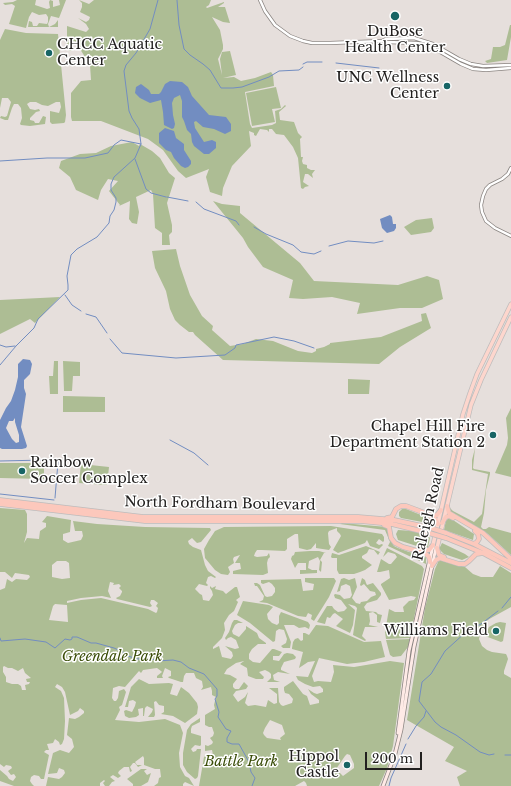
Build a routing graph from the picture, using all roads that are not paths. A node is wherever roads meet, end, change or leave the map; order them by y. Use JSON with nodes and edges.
{"nodes":[{"id":1,"x":260,"y":0,"type":"edge"},
{"id":2,"x":382,"y":41,"type":"junction"},
{"id":3,"x":441,"y":48,"type":"junction"},
{"id":4,"x":439,"y":52,"type":"junction"},
{"id":5,"x":511,"y":65,"type":"edge"},
{"id":6,"x":511,"y":68,"type":"edge"},
{"id":7,"x":511,"y":168,"type":"edge"},
{"id":8,"x":511,"y":236,"type":"edge"},
{"id":9,"x":511,"y":304,"type":"edge"},
{"id":10,"x":506,"y":315,"type":"junction"},
{"id":11,"x":511,"y":318,"type":"edge"},
{"id":12,"x":486,"y":356,"type":"junction"},
{"id":13,"x":486,"y":370,"type":"junction"},
{"id":14,"x":0,"y":500,"type":"edge"},
{"id":15,"x":0,"y":504,"type":"edge"},
{"id":16,"x":444,"y":505,"type":"junction"},
{"id":17,"x":441,"y":510,"type":"junction"},
{"id":18,"x":298,"y":516,"type":"junction"},
{"id":19,"x":172,"y":517,"type":"junction"},
{"id":20,"x":234,"y":517,"type":"junction"},
{"id":21,"x":163,"y":521,"type":"junction"},
{"id":22,"x":216,"y":521,"type":"junction"},
{"id":23,"x":276,"y":521,"type":"junction"},
{"id":24,"x":381,"y":521,"type":"junction"},
{"id":25,"x":400,"y":524,"type":"junction"},
{"id":26,"x":440,"y":524,"type":"junction"},
{"id":27,"x":446,"y":536,"type":"junction"},
{"id":28,"x":474,"y":544,"type":"junction"},
{"id":29,"x":468,"y":546,"type":"junction"},
{"id":30,"x":435,"y":547,"type":"junction"},
{"id":31,"x":483,"y":553,"type":"junction"},
{"id":32,"x":511,"y":559,"type":"edge"},
{"id":33,"x":511,"y":563,"type":"edge"},
{"id":34,"x":431,"y":564,"type":"junction"},
{"id":35,"x":511,"y":568,"type":"edge"},
{"id":36,"x":383,"y":786,"type":"edge"}],
"edges":[{"from":1,"to":2,"type":"street"},
{"from":2,"to":3,"type":"street"},
{"from":2,"to":4,"type":"street"},
{"from":3,"to":4,"type":"street"},
{"from":3,"to":5,"type":"street"},
{"from":4,"to":6,"type":"street"},
{"from":7,"to":8,"type":"street"},
{"from":9,"to":10,"type":"main road","name":"Raleigh Road"},
{"from":10,"to":11,"type":"street"},
{"from":10,"to":12,"type":"main road","name":"Raleigh Road"},
{"from":11,"to":13,"type":"main road","name":"Raleigh Road"},
{"from":12,"to":13,"type":"main road"},
{"from":12,"to":16,"type":"main road","name":"Raleigh Road"},
{"from":13,"to":16,"type":"main road","name":"Raleigh Road"},
{"from":14,"to":19,"type":"highway","name":"North Fordham Boulevard"},
{"from":15,"to":21,"type":"highway","name":"North Fordham Boulevard"},
{"from":16,"to":17,"type":"main road","name":"Raleigh Road"},
{"from":16,"to":26,"type":"main road","name":"Raleigh Road"},
{"from":16,"to":32,"type":"highway"},
{"from":17,"to":24,"type":"highway"},
{"from":17,"to":26,"type":"main road","name":"Raleigh Road"},
{"from":18,"to":20,"type":"highway","name":"North Fordham Boulevard"},
{"from":18,"to":23,"type":"highway"},
{"from":18,"to":24,"type":"highway","name":"North Fordham Boulevard"},
{"from":19,"to":20,"type":"highway","name":"North Fordham Boulevard"},
{"from":19,"to":21,"type":"highway"},
{"from":20,"to":22,"type":"highway"},
{"from":21,"to":22,"type":"highway","name":"North Fordham Boulevard"},
{"from":22,"to":23,"type":"highway","name":"North Fordham Boulevard"},
{"from":23,"to":24,"type":"highway","name":"North Fordham Boulevard"},
{"from":24,"to":25,"type":"highway","name":"North Fordham Boulevard"},
{"from":24,"to":34,"type":"highway"},
{"from":25,"to":26,"type":"highway"},
{"from":25,"to":27,"type":"highway","name":"North Fordham Boulevard","bridge":true},
{"from":25,"to":30,"type":"highway"},
{"from":26,"to":28,"type":"highway"},
{"from":26,"to":30,"type":"main road","name":"Raleigh Road"},
{"from":27,"to":28,"type":"highway"},
{"from":27,"to":29,"type":"highway"},
{"from":28,"to":33,"type":"highway"},
{"from":29,"to":30,"type":"highway"},
{"from":29,"to":31,"type":"highway"},
{"from":30,"to":34,"type":"main road","name":"Raleigh Road"},
{"from":31,"to":34,"type":"highway"},
{"from":31,"to":35,"type":"highway"},
{"from":34,"to":36,"type":"main road","name":"Raleigh Road"}]}
